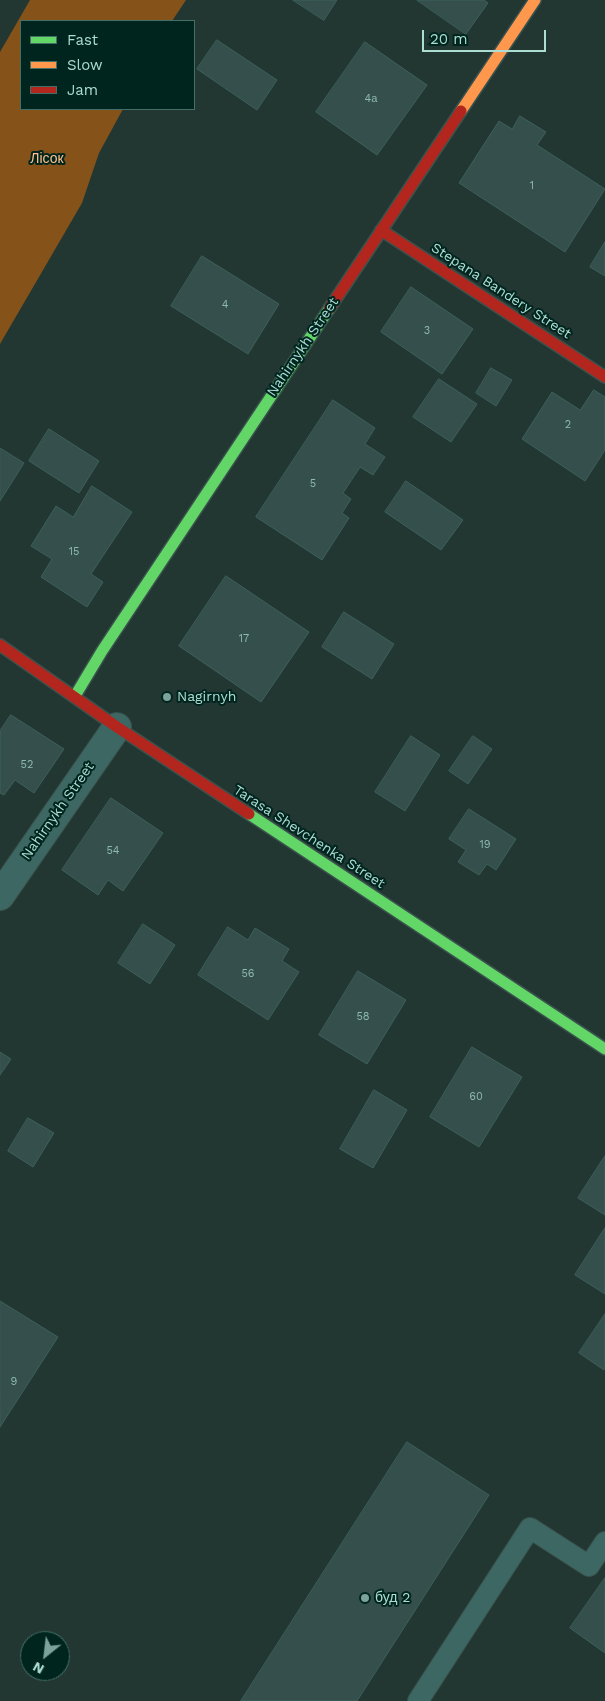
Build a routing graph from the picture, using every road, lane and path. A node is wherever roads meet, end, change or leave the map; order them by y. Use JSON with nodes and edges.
{"nodes":[{"id":1,"x":534,"y":0,"type":"edge"},
{"id":2,"x":381,"y":230,"type":"junction"},
{"id":3,"x":605,"y":377,"type":"edge"},
{"id":4,"x":0,"y":645,"type":"edge"},
{"id":5,"x":75,"y":696,"type":"junction"},
{"id":6,"x":116,"y":727,"type":"junction"},
{"id":7,"x":0,"y":896,"type":"edge"},
{"id":8,"x":605,"y":1049,"type":"edge"},
{"id":9,"x":605,"y":1542,"type":"edge"},
{"id":10,"x":418,"y":1701,"type":"edge"}],
"edges":[{"from":1,"to":2,"type":"street","name":"Nahirnykh Street"},
{"from":2,"to":3,"type":"street","name":"Stepana Bandery Street"},
{"from":2,"to":5,"type":"street","name":"Nahirnykh Street"},
{"from":4,"to":5,"type":"street","name":"Tarasa Shevchenka Street"},
{"from":5,"to":6,"type":"street","name":"Tarasa Shevchenka Street"},
{"from":6,"to":7,"type":"street","name":"Nahirnykh Street"},
{"from":6,"to":8,"type":"street","name":"Tarasa Shevchenka Street"},
{"from":9,"to":10,"type":"lane"}]}
